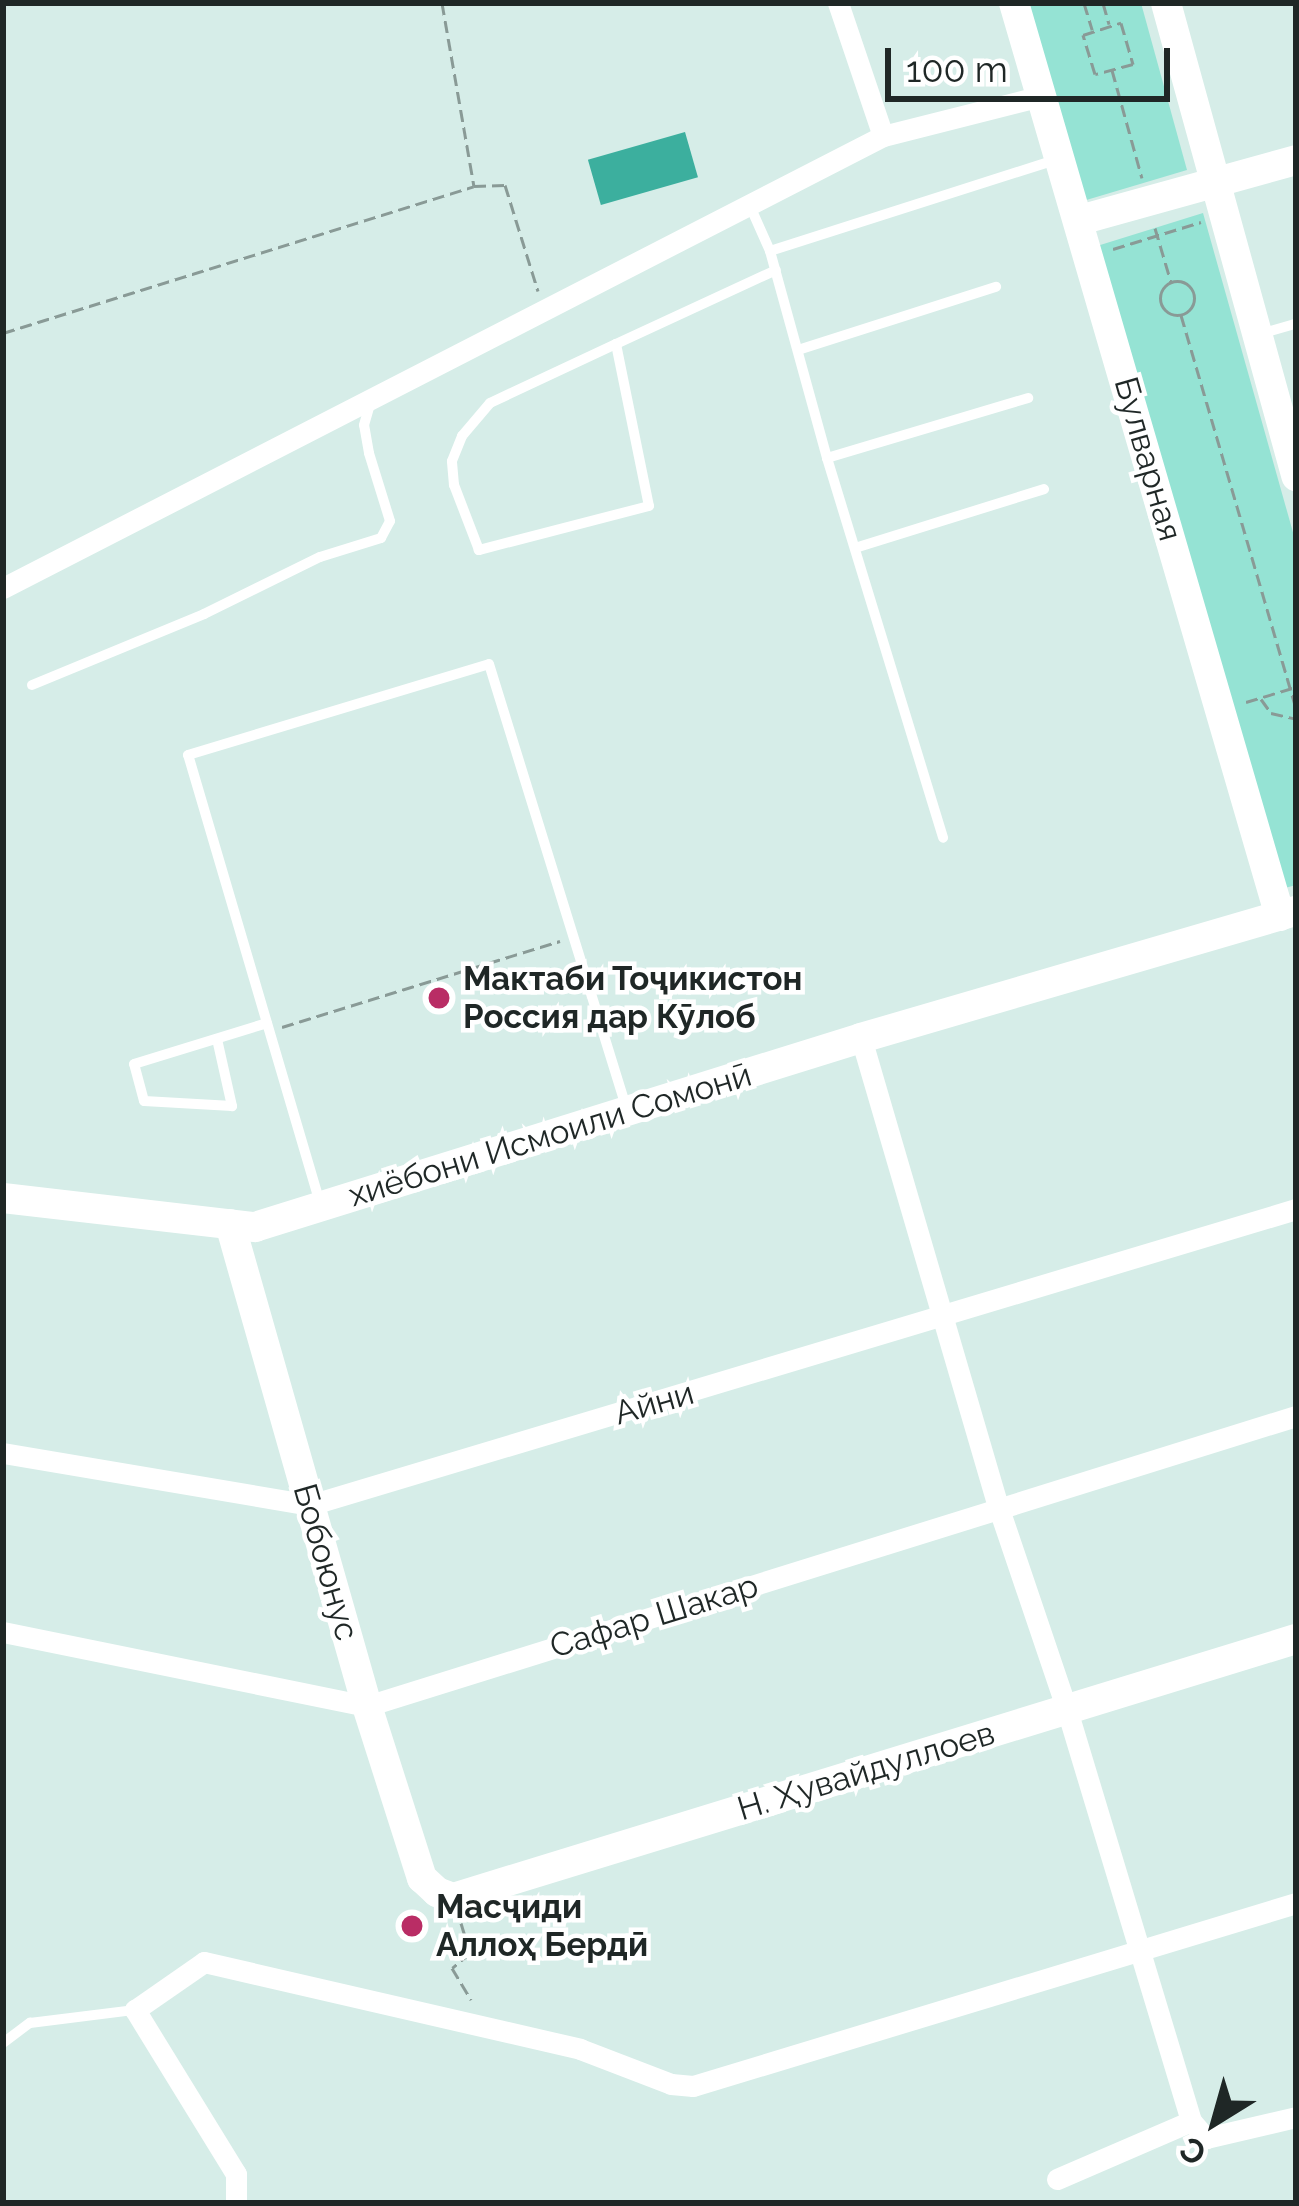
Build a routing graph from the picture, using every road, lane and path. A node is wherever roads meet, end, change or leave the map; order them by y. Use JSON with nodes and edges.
{"nodes":[{"id":1,"x":442,"y":3,"type":"edge"},
{"id":2,"x":838,"y":3,"type":"edge"},
{"id":3,"x":1014,"y":3,"type":"edge"},
{"id":4,"x":1084,"y":3,"type":"edge"},
{"id":5,"x":1103,"y":3,"type":"edge"},
{"id":6,"x":1166,"y":3,"type":"edge"},
{"id":7,"x":1110,"y":26,"type":"junction"},
{"id":8,"x":1093,"y":32,"type":"junction"},
{"id":9,"x":1112,"y":70,"type":"junction"},
{"id":10,"x":1041,"y":96,"type":"junction"},
{"id":11,"x":883,"y":136,"type":"junction"},
{"id":12,"x":1061,"y":158,"type":"junction"},
{"id":13,"x":1296,"y":160,"type":"edge"},
{"id":14,"x":1216,"y":184,"type":"junction"},
{"id":15,"x":474,"y":186,"type":"junction"},
{"id":16,"x":1149,"y":201,"type":"junction"},
{"id":17,"x":750,"y":206,"type":"junction"},
{"id":18,"x":1226,"y":215,"type":"junction"},
{"id":19,"x":1080,"y":220,"type":"junction"},
{"id":20,"x":1157,"y":234,"type":"junction"},
{"id":21,"x":770,"y":251,"type":"junction"},
{"id":22,"x":1089,"y":256,"type":"junction"},
{"id":23,"x":776,"y":270,"type":"junction"},
{"id":24,"x":1171,"y":282,"type":"junction"},
{"id":25,"x":996,"y":287,"type":"dead end"},
{"id":26,"x":547,"y":309,"type":"junction"},
{"id":27,"x":1181,"y":315,"type":"junction"},
{"id":28,"x":1296,"y":324,"type":"edge"},
{"id":29,"x":3,"y":333,"type":"edge"},
{"id":30,"x":1257,"y":335,"type":"junction"},
{"id":31,"x":616,"y":344,"type":"junction"},
{"id":32,"x":798,"y":350,"type":"junction"},
{"id":33,"x":372,"y":397,"type":"junction"},
{"id":34,"x":1028,"y":398,"type":"dead end"},
{"id":35,"x":827,"y":458,"type":"junction"},
{"id":36,"x":1296,"y":476,"type":"edge"},
{"id":37,"x":1044,"y":489,"type":"dead end"},
{"id":38,"x":855,"y":548,"type":"junction"},
{"id":39,"x":3,"y":588,"type":"edge"},
{"id":40,"x":32,"y":685,"type":"dead end"},
{"id":41,"x":1293,"y":688,"type":"edge"},
{"id":42,"x":1261,"y":697,"type":"junction"},
{"id":43,"x":1296,"y":709,"type":"edge"},
{"id":44,"x":1220,"y":710,"type":"junction"},
{"id":45,"x":1296,"y":719,"type":"edge"},
{"id":46,"x":943,"y":838,"type":"dead end"},
{"id":47,"x":1288,"y":914,"type":"edge"},
{"id":48,"x":573,"y":936,"type":"junction"},
{"id":49,"x":268,"y":1027,"type":"junction"},
{"id":50,"x":861,"y":1038,"type":"junction"},
{"id":51,"x":217,"y":1039,"type":"junction"},
{"id":52,"x":627,"y":1111,"type":"junction"},
{"id":53,"x":3,"y":1198,"type":"edge"},
{"id":54,"x":321,"y":1206,"type":"junction"},
{"id":55,"x":1296,"y":1209,"type":"edge"},
{"id":56,"x":230,"y":1224,"type":"junction"},
{"id":57,"x":943,"y":1318,"type":"junction"},
{"id":58,"x":1296,"y":1416,"type":"edge"},
{"id":59,"x":3,"y":1454,"type":"edge"},
{"id":60,"x":310,"y":1505,"type":"junction"},
{"id":61,"x":999,"y":1509,"type":"junction"},
{"id":62,"x":3,"y":1632,"type":"edge"},
{"id":63,"x":1296,"y":1639,"type":"edge"},
{"id":64,"x":367,"y":1706,"type":"junction"},
{"id":65,"x":1066,"y":1710,"type":"junction"},
{"id":66,"x":445,"y":1895,"type":"junction"},
{"id":67,"x":1296,"y":1904,"type":"edge"},
{"id":68,"x":1136,"y":1954,"type":"junction"},
{"id":69,"x":136,"y":2010,"type":"junction"},
{"id":70,"x":487,"y":2027,"type":"junction"},
{"id":71,"x":3,"y":2043,"type":"edge"},
{"id":72,"x":1296,"y":2116,"type":"edge"},
{"id":73,"x":1191,"y":2121,"type":"junction"},
{"id":74,"x":1057,"y":2179,"type":"dead end"},
{"id":75,"x":236,"y":2203,"type":"edge"}],
"edges":[{"from":1,"to":15,"type":"path"},
{"from":2,"to":11,"type":"street"},
{"from":3,"to":10,"type":"street","name":"Булварная"},
{"from":4,"to":8,"type":"path"},
{"from":5,"to":7,"type":"path"},
{"from":6,"to":14,"type":"street"},
{"from":7,"to":8,"type":"path"},
{"from":7,"to":9,"type":"path"},
{"from":8,"to":9,"type":"path"},
{"from":9,"to":16,"type":"path"},
{"from":10,"to":11,"type":"street"},
{"from":10,"to":12,"type":"street","name":"Булварная"},
{"from":11,"to":17,"type":"street"},
{"from":12,"to":19,"type":"street","name":"Булварная"},
{"from":12,"to":21,"type":"lane"},
{"from":13,"to":14,"type":"street"},
{"from":14,"to":16,"type":"street"},
{"from":14,"to":18,"type":"street"},
{"from":15,"to":26,"type":"path"},
{"from":15,"to":29,"type":"path"},
{"from":16,"to":19,"type":"street"},
{"from":17,"to":21,"type":"lane"},
{"from":17,"to":26,"type":"street"},
{"from":18,"to":20,"type":"path"},
{"from":18,"to":30,"type":"street"},
{"from":19,"to":22,"type":"street","name":"Булварная"},
{"from":20,"to":22,"type":"path"},
{"from":20,"to":24,"type":"path"},
{"from":21,"to":23,"type":"lane"},
{"from":22,"to":44,"type":"street","name":"Булварная"},
{"from":23,"to":31,"type":"lane"},
{"from":23,"to":32,"type":"lane"},
{"from":24,"to":27,"type":"path"},
{"from":24,"to":27,"type":"path"},
{"from":25,"to":32,"type":"lane"},
{"from":26,"to":33,"type":"street"},
{"from":27,"to":41,"type":"path"},
{"from":28,"to":30,"type":"lane"},
{"from":30,"to":36,"type":"street"},
{"from":31,"to":31,"type":"lane"},
{"from":32,"to":35,"type":"lane"},
{"from":33,"to":39,"type":"street"},
{"from":33,"to":40,"type":"lane"},
{"from":34,"to":35,"type":"lane"},
{"from":35,"to":38,"type":"lane"},
{"from":37,"to":38,"type":"lane"},
{"from":38,"to":46,"type":"lane"},
{"from":41,"to":42,"type":"path"},
{"from":41,"to":43,"type":"path"},
{"from":42,"to":44,"type":"path"},
{"from":42,"to":45,"type":"path"},
{"from":44,"to":47,"type":"street","name":"Булварная"},
{"from":47,"to":50,"type":"street","name":"хиёбони Исмоили Сомонӣ"},
{"from":48,"to":49,"type":"path"},
{"from":48,"to":49,"type":"lane"},
{"from":48,"to":52,"type":"lane"},
{"from":49,"to":51,"type":"lane"},
{"from":49,"to":54,"type":"lane"},
{"from":50,"to":52,"type":"street","name":"хиёбони Исмоили Сомонӣ"},
{"from":50,"to":57,"type":"street"},
{"from":51,"to":51,"type":"lane"},
{"from":52,"to":54,"type":"street","name":"хиёбони Исмоили Сомонӣ"},
{"from":53,"to":56,"type":"street","name":"хиёбони Исмоили Сомонӣ"},
{"from":54,"to":56,"type":"street","name":"хиёбони Исмоили Сомонӣ"},
{"from":55,"to":57,"type":"street","name":"Айни"},
{"from":56,"to":60,"type":"street","name":"Бобоюнус"},
{"from":57,"to":60,"type":"street","name":"Айни"},
{"from":57,"to":61,"type":"street"},
{"from":58,"to":61,"type":"street","name":"Сафар Шакар"},
{"from":59,"to":60,"type":"street","name":"Айни"},
{"from":60,"to":64,"type":"street","name":"Бобоюнус"},
{"from":61,"to":64,"type":"street","name":"Сафар Шакар"},
{"from":61,"to":65,"type":"street"},
{"from":62,"to":64,"type":"street","name":"Сафар Шакар"},
{"from":63,"to":65,"type":"street","name":"Н. Ҳувайдуллоев"},
{"from":64,"to":66,"type":"street","name":"Бобоюнус"},
{"from":65,"to":66,"type":"street","name":"Н. Ҳувайдуллоев"},
{"from":65,"to":68,"type":"street"},
{"from":66,"to":70,"type":"path"},
{"from":67,"to":68,"type":"street"},
{"from":68,"to":70,"type":"street"},
{"from":68,"to":73,"type":"street"},
{"from":69,"to":70,"type":"street"},
{"from":69,"to":71,"type":"lane"},
{"from":69,"to":75,"type":"street"},
{"from":72,"to":73,"type":"street"},
{"from":73,"to":74,"type":"street"}]}
